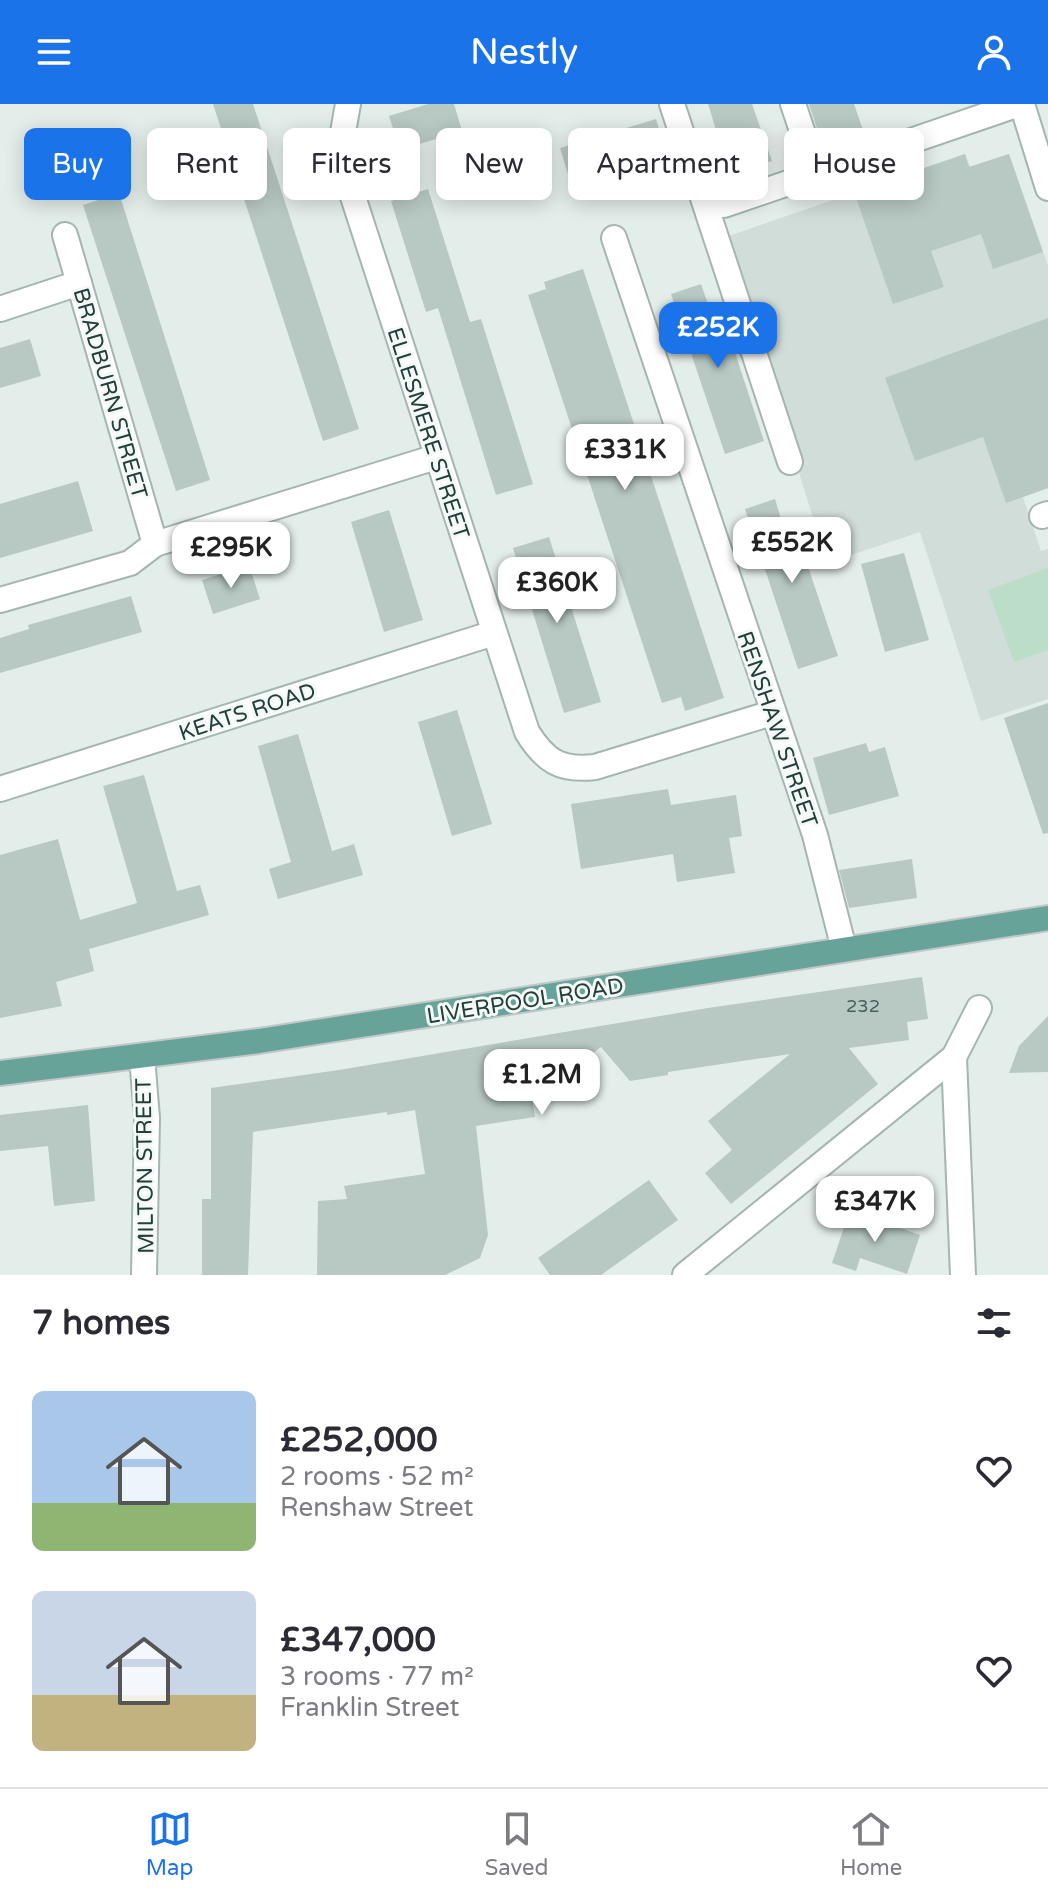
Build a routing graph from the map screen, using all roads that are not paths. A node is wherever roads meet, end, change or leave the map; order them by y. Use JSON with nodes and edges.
{"nodes":[{"id":1,"x":348,"y":104,"type":"edge"},
{"id":2,"x":672,"y":104,"type":"edge"},
{"id":3,"x":793,"y":104,"type":"edge"},
{"id":4,"x":1020,"y":104,"type":"edge"},
{"id":5,"x":801,"y":128,"type":"edge"},
{"id":6,"x":924,"y":136,"type":"edge"},
{"id":7,"x":784,"y":183,"type":"edge"},
{"id":8,"x":1048,"y":188,"type":"edge"},
{"id":9,"x":724,"y":205,"type":"dead end"},
{"id":10,"x":65,"y":235,"type":"dead end"},
{"id":11,"x":614,"y":238,"type":"dead end"},
{"id":12,"x":79,"y":283,"type":"junction"},
{"id":13,"x":0,"y":309,"type":"edge"},
{"id":14,"x":436,"y":457,"type":"junction"},
{"id":15,"x":790,"y":462,"type":"dead end"},
{"id":16,"x":155,"y":544,"type":"junction"},
{"id":17,"x":0,"y":600,"type":"edge"},
{"id":18,"x":494,"y":633,"type":"junction"},
{"id":19,"x":772,"y":713,"type":"junction"},
{"id":20,"x":0,"y":789,"type":"edge"},
{"id":21,"x":1048,"y":918,"type":"edge"},
{"id":22,"x":844,"y":949,"type":"junction"},
{"id":23,"x":979,"y":1008,"type":"dead end"},
{"id":24,"x":142,"y":1057,"type":"junction"},
{"id":25,"x":954,"y":1057,"type":"junction"},
{"id":26,"x":0,"y":1073,"type":"edge"},
{"id":27,"x":144,"y":1275,"type":"edge"},
{"id":28,"x":685,"y":1275,"type":"edge"},
{"id":29,"x":963,"y":1275,"type":"edge"}],
"edges":[{"from":1,"to":14,"type":"street","name":"ELLESMERE STREET"},
{"from":2,"to":15,"type":"street"},
{"from":3,"to":5,"type":"street"},
{"from":4,"to":6,"type":"street"},
{"from":4,"to":8,"type":"street"},
{"from":7,"to":9,"type":"street"},
{"from":10,"to":12,"type":"street","name":"BRADBURN STREET"},
{"from":11,"to":19,"type":"street","name":"RENSHAW STREET"},
{"from":12,"to":13,"type":"street"},
{"from":12,"to":16,"type":"street","name":"BRADBURN STREET"},
{"from":14,"to":16,"type":"street"},
{"from":14,"to":18,"type":"street","name":"ELLESMERE STREET"},
{"from":16,"to":17,"type":"street"},
{"from":18,"to":19,"type":"street","name":"ELLESMERE STREET"},
{"from":18,"to":20,"type":"street","name":"KEATS ROAD"},
{"from":19,"to":22,"type":"street","name":"RENSHAW STREET"},
{"from":21,"to":22,"type":"main road","name":"LIVERPOOL ROAD"},
{"from":22,"to":24,"type":"main road","name":"LIVERPOOL ROAD"},
{"from":23,"to":25,"type":"street"},
{"from":24,"to":26,"type":"main road","name":"LIVERPOOL ROAD"},
{"from":24,"to":27,"type":"street","name":"MILTON STREET"},
{"from":25,"to":28,"type":"street"},
{"from":25,"to":29,"type":"street"}]}
